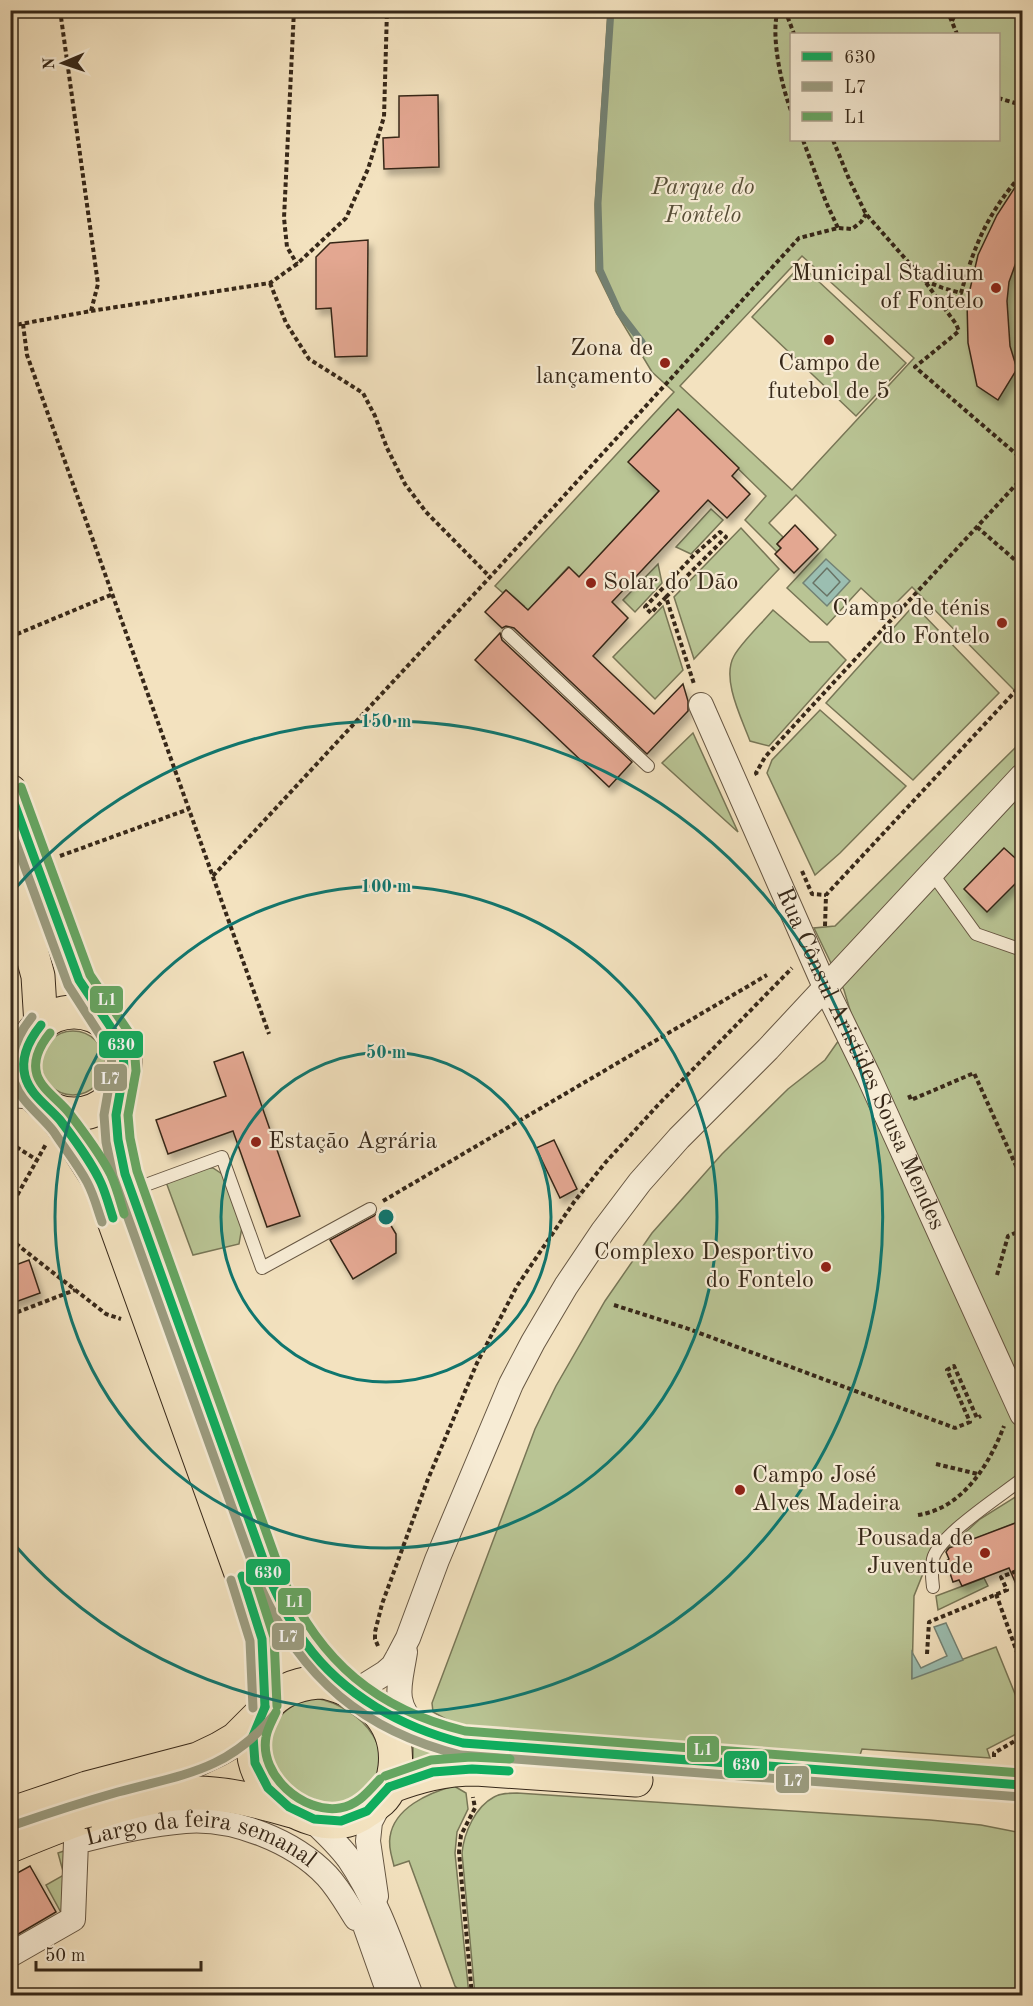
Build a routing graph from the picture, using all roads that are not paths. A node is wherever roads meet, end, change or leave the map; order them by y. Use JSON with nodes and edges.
{"nodes":[{"id":1,"x":508,"y":634,"type":"dead end"},
{"id":2,"x":701,"y":705,"type":"road end"},
{"id":3,"x":648,"y":766,"type":"dead end"},
{"id":4,"x":1023,"y":776,"type":"edge"},
{"id":5,"x":10,"y":791,"type":"edge"},
{"id":6,"x":10,"y":872,"type":"edge"},
{"id":7,"x":932,"y":873,"type":"junction"},
{"id":8,"x":1023,"y":950,"type":"edge"},
{"id":9,"x":825,"y":987,"type":"junction"},
{"id":10,"x":110,"y":1027,"type":"junction"},
{"id":11,"x":27,"y":1039,"type":"edge"},
{"id":12,"x":120,"y":1085,"type":"junction"},
{"id":13,"x":32,"y":1100,"type":"edge"},
{"id":14,"x":131,"y":1191,"type":"junction"},
{"id":15,"x":370,"y":1209,"type":"road end"},
{"id":16,"x":1018,"y":1405,"type":"edge"},
{"id":17,"x":1023,"y":1479,"type":"edge"},
{"id":18,"x":933,"y":1587,"type":"dead end"},
{"id":19,"x":403,"y":1648,"type":"junction"},
{"id":20,"x":355,"y":1694,"type":"junction"},
{"id":21,"x":404,"y":1711,"type":"junction"},
{"id":22,"x":261,"y":1713,"type":"junction"},
{"id":23,"x":389,"y":1781,"type":"junction"},
{"id":24,"x":1023,"y":1785,"type":"edge"},
{"id":25,"x":1023,"y":1808,"type":"edge"},
{"id":26,"x":10,"y":1814,"type":"edge"},
{"id":27,"x":304,"y":1815,"type":"junction"},
{"id":28,"x":10,"y":1846,"type":"edge"},
{"id":29,"x":380,"y":1913,"type":"junction"},
{"id":30,"x":10,"y":1955,"type":"edge"},
{"id":31,"x":390,"y":1995,"type":"edge"},
{"id":32,"x":411,"y":1995,"type":"edge"}],
"edges":[{"from":1,"to":3,"type":"lane"},
{"from":2,"to":9,"type":"street","name":"Rua Cônsul Aristides Sousa Mendes"},
{"from":4,"to":7,"type":"street"},
{"from":5,"to":10,"type":"main road"},
{"from":6,"to":11,"type":"main road"},
{"from":7,"to":8,"type":"lane"},
{"from":7,"to":9,"type":"street"},
{"from":9,"to":16,"type":"street","name":"Rua Cônsul Aristides Sousa Mendes"},
{"from":9,"to":19,"type":"street"},
{"from":10,"to":11,"type":"main road"},
{"from":10,"to":12,"type":"main road"},
{"from":11,"to":13,"type":"main road"},
{"from":12,"to":13,"type":"main road"},
{"from":12,"to":14,"type":"main road"},
{"from":13,"to":22,"type":"main road"},
{"from":14,"to":15,"type":"lane"},
{"from":14,"to":20,"type":"main road"},
{"from":17,"to":18,"type":"lane"},
{"from":19,"to":20,"type":"street"},
{"from":19,"to":21,"type":"street"},
{"from":20,"to":21,"type":"main road"},
{"from":20,"to":22,"type":"main road"},
{"from":20,"to":23,"type":"main road"},
{"from":21,"to":23,"type":"street"},
{"from":21,"to":24,"type":"main road"},
{"from":22,"to":26,"type":"main road"},
{"from":22,"to":27,"type":"main road"},
{"from":23,"to":25,"type":"main road"},
{"from":23,"to":27,"type":"main road"},
{"from":23,"to":29,"type":"street"},
{"from":27,"to":28,"type":"main road"},
{"from":27,"to":29,"type":"street"},
{"from":29,"to":32,"type":"street"},
{"from":30,"to":31,"type":"street","name":"Largo da feira semanal"}]}
